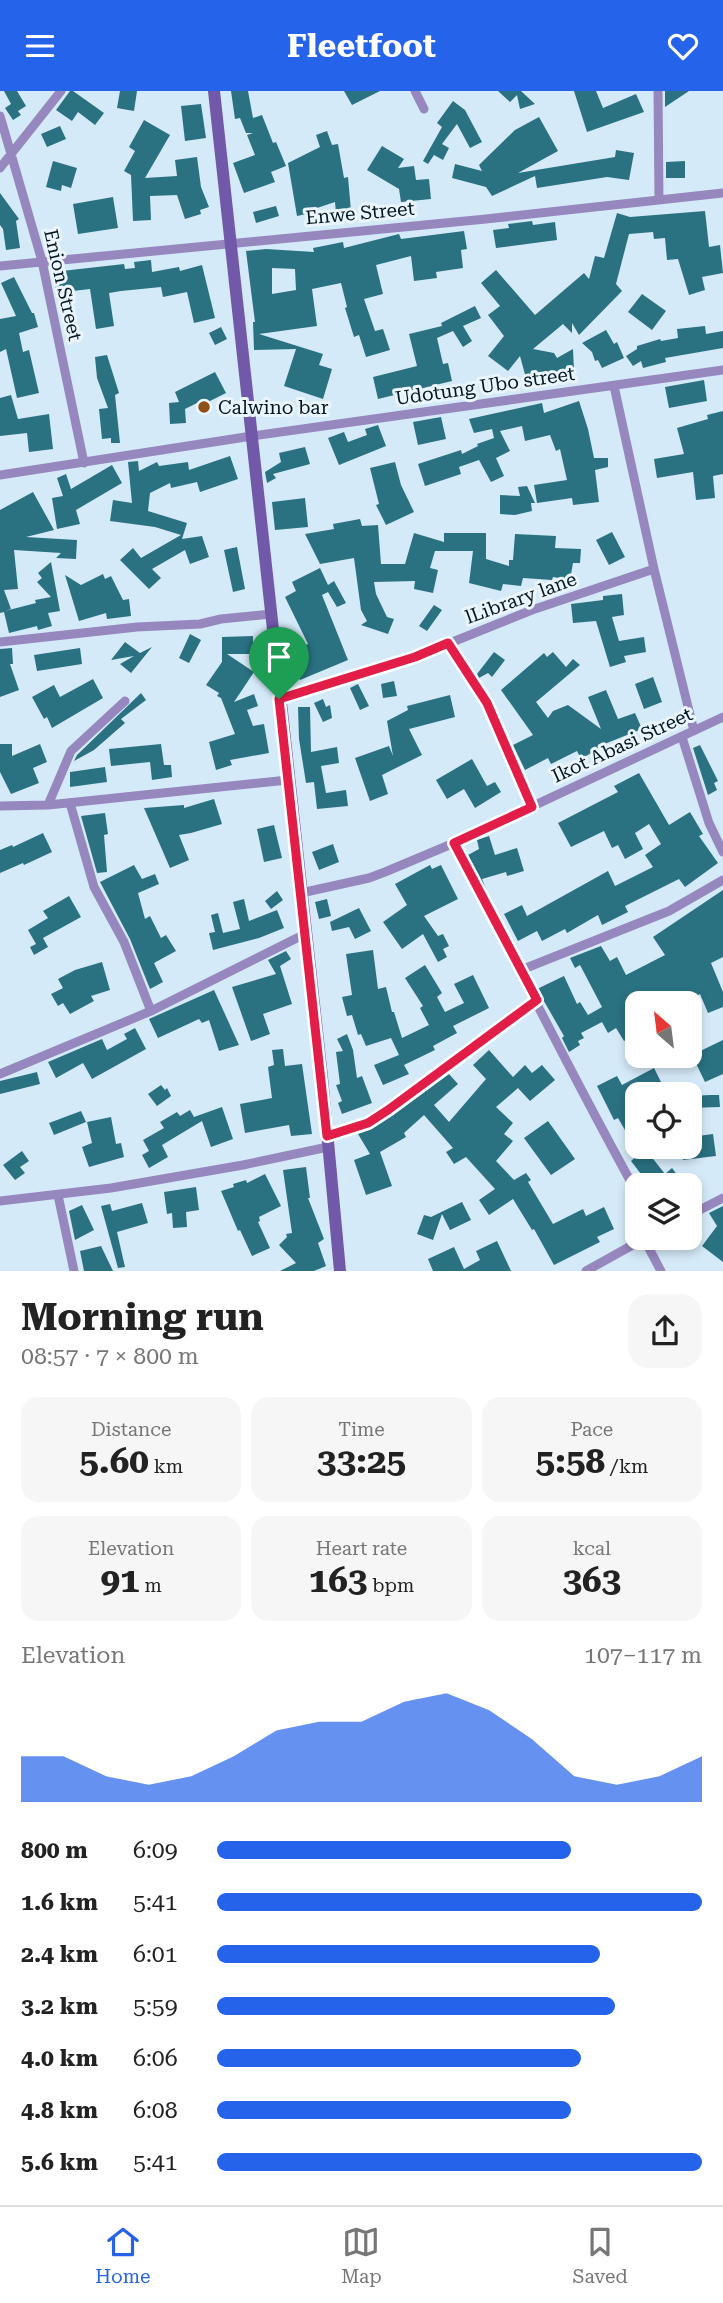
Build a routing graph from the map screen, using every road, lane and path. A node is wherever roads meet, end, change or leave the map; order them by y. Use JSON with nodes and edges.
{"nodes":[{"id":1,"x":61,"y":91,"type":"edge"},
{"id":2,"x":214,"y":91,"type":"edge"},
{"id":3,"x":415,"y":91,"type":"edge"},
{"id":4,"x":659,"y":91,"type":"edge"},
{"id":5,"x":424,"y":109,"type":"dead end"},
{"id":6,"x":0,"y":116,"type":"edge"},
{"id":7,"x":12,"y":154,"type":"junction"},
{"id":8,"x":0,"y":168,"type":"edge"},
{"id":9,"x":723,"y":193,"type":"edge"},
{"id":10,"x":659,"y":200,"type":"junction"},
{"id":11,"x":230,"y":242,"type":"junction"},
{"id":12,"x":42,"y":261,"type":"junction"},
{"id":13,"x":0,"y":266,"type":"edge"},
{"id":14,"x":723,"y":370,"type":"edge"},
{"id":15,"x":614,"y":386,"type":"junction"},
{"id":16,"x":252,"y":436,"type":"junction"},
{"id":17,"x":84,"y":463,"type":"junction"},
{"id":18,"x":0,"y":475,"type":"edge"},
{"id":19,"x":654,"y":569,"type":"junction"},
{"id":20,"x":271,"y":614,"type":"junction"},
{"id":21,"x":0,"y":642,"type":"edge"},
{"id":22,"x":448,"y":643,"type":"junction"},
{"id":23,"x":279,"y":699,"type":"junction"},
{"id":24,"x":125,"y":701,"type":"dead end"},
{"id":25,"x":723,"y":716,"type":"edge"},
{"id":26,"x":694,"y":731,"type":"junction"},
{"id":27,"x":682,"y":737,"type":"junction"},
{"id":28,"x":288,"y":780,"type":"junction"},
{"id":29,"x":70,"y":803,"type":"junction"},
{"id":30,"x":48,"y":805,"type":"junction"},
{"id":31,"x":0,"y":806,"type":"edge"},
{"id":32,"x":532,"y":807,"type":"junction"},
{"id":33,"x":454,"y":843,"type":"junction"},
{"id":34,"x":723,"y":852,"type":"edge"},
{"id":35,"x":723,"y":880,"type":"edge"},
{"id":36,"x":300,"y":893,"type":"junction"},
{"id":37,"x":305,"y":934,"type":"junction"},
{"id":38,"x":521,"y":970,"type":"junction"},
{"id":39,"x":537,"y":1000,"type":"junction"},
{"id":40,"x":151,"y":1011,"type":"junction"},
{"id":41,"x":0,"y":1074,"type":"edge"},
{"id":42,"x":328,"y":1142,"type":"junction"},
{"id":43,"x":626,"y":1173,"type":"edge"},
{"id":44,"x":58,"y":1195,"type":"junction"},
{"id":45,"x":723,"y":1198,"type":"edge"},
{"id":46,"x":0,"y":1201,"type":"edge"},
{"id":47,"x":702,"y":1209,"type":"edge"},
{"id":48,"x":625,"y":1250,"type":"edge"},
{"id":49,"x":651,"y":1250,"type":"edge"},
{"id":50,"x":74,"y":1271,"type":"edge"},
{"id":51,"x":340,"y":1271,"type":"edge"},
{"id":52,"x":586,"y":1271,"type":"edge"},
{"id":53,"x":661,"y":1271,"type":"edge"}],
"edges":[{"from":1,"to":7,"type":"street"},
{"from":2,"to":11,"type":"street"},
{"from":3,"to":5,"type":"street"},
{"from":4,"to":10,"type":"street"},
{"from":6,"to":7,"type":"street","name":"Enion Street"},
{"from":7,"to":8,"type":"street"},
{"from":7,"to":12,"type":"street","name":"Enion Street"},
{"from":9,"to":10,"type":"street","name":"Enwe Street"},
{"from":10,"to":11,"type":"street","name":"Enwe Street"},
{"from":11,"to":12,"type":"street","name":"Enwe Street"},
{"from":11,"to":16,"type":"street"},
{"from":12,"to":13,"type":"street","name":"Enwe Street"},
{"from":12,"to":17,"type":"street","name":"Enion Street"},
{"from":14,"to":15,"type":"street","name":"Udotung Ubo street"},
{"from":15,"to":16,"type":"street","name":"Udotung Ubo street"},
{"from":15,"to":19,"type":"street"},
{"from":16,"to":17,"type":"street","name":"Udotung Ubo street"},
{"from":16,"to":20,"type":"street"},
{"from":17,"to":18,"type":"street","name":"Udotung Ubo street"},
{"from":19,"to":22,"type":"street","name":"lLibrary lane"},
{"from":19,"to":26,"type":"street"},
{"from":20,"to":21,"type":"street"},
{"from":20,"to":23,"type":"street"},
{"from":22,"to":23,"type":"street","name":"lLibrary lane"},
{"from":22,"to":32,"type":"street"},
{"from":23,"to":28,"type":"street"},
{"from":24,"to":30,"type":"street"},
{"from":25,"to":26,"type":"street","name":"Ikot Abasi Street"},
{"from":26,"to":27,"type":"street","name":"Ikot Abasi Street"},
{"from":27,"to":32,"type":"street","name":"Ikot Abasi Street"},
{"from":27,"to":34,"type":"street"},
{"from":28,"to":29,"type":"street"},
{"from":28,"to":36,"type":"street"},
{"from":29,"to":30,"type":"street"},
{"from":29,"to":40,"type":"street"},
{"from":30,"to":31,"type":"street"},
{"from":32,"to":33,"type":"street","name":"Ikot Abasi Street"},
{"from":33,"to":36,"type":"street","name":"Ikot Abasi Street"},
{"from":33,"to":38,"type":"street"},
{"from":35,"to":38,"type":"street"},
{"from":36,"to":37,"type":"street"},
{"from":37,"to":40,"type":"street"},
{"from":37,"to":42,"type":"street"},
{"from":38,"to":39,"type":"street"},
{"from":39,"to":42,"type":"street"},
{"from":39,"to":43,"type":"street"},
{"from":40,"to":41,"type":"street"},
{"from":42,"to":44,"type":"street"},
{"from":42,"to":51,"type":"street"},
{"from":44,"to":46,"type":"street"},
{"from":44,"to":50,"type":"street"},
{"from":45,"to":47,"type":"street"},
{"from":48,"to":52,"type":"street"},
{"from":49,"to":53,"type":"street"}]}
